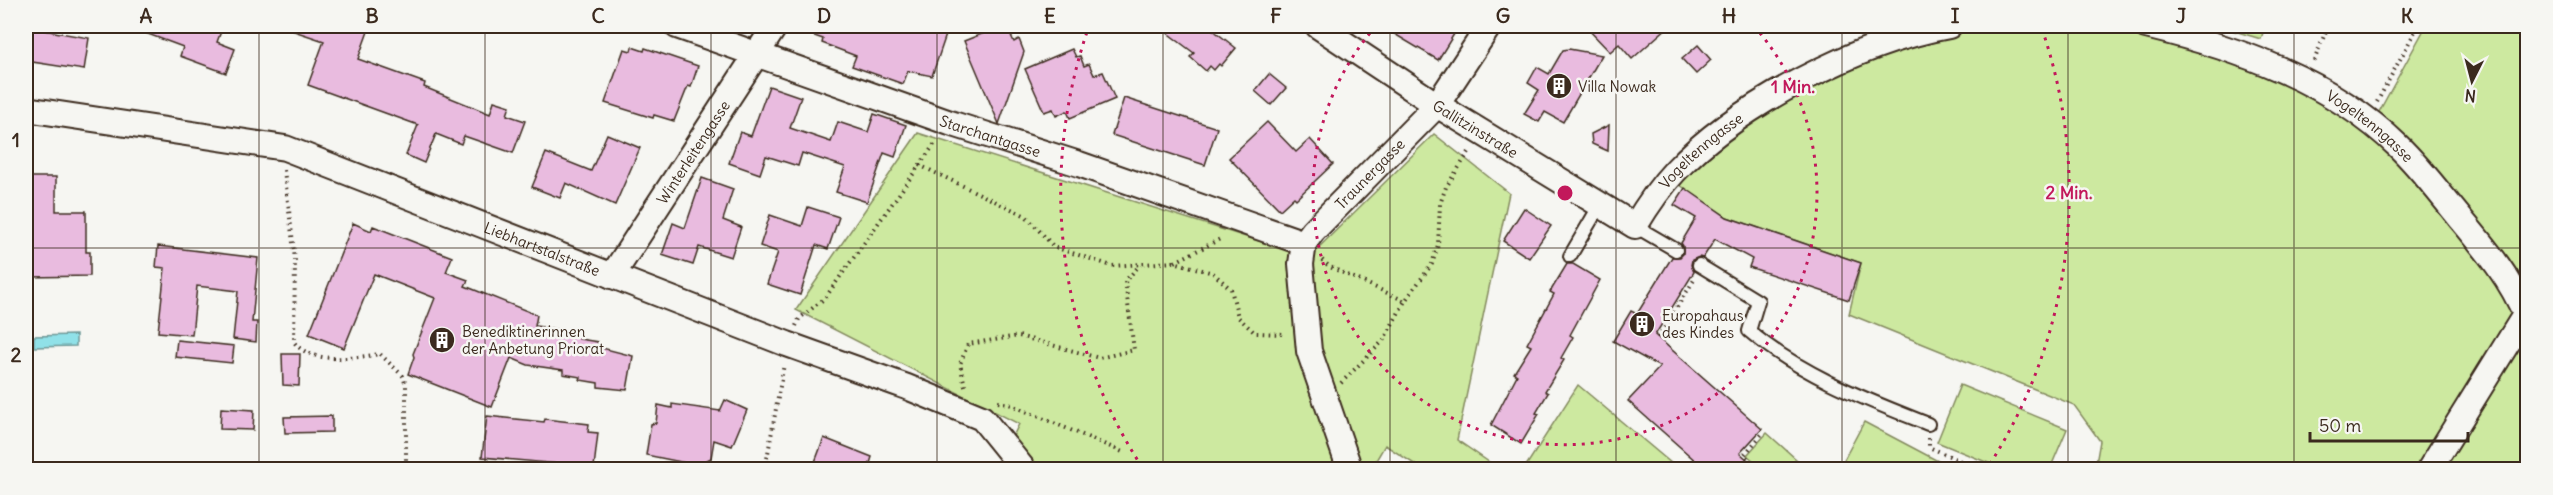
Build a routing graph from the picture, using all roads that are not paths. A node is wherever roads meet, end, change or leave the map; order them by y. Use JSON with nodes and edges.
{"nodes":[{"id":1,"x":677,"y":26,"type":"edge"},
{"id":2,"x":775,"y":26,"type":"edge"},
{"id":3,"x":1318,"y":26,"type":"edge"},
{"id":4,"x":1489,"y":26,"type":"edge"},
{"id":5,"x":1949,"y":26,"type":"edge"},
{"id":6,"x":2146,"y":26,"type":"edge"},
{"id":7,"x":757,"y":53,"type":"junction"},
{"id":8,"x":1437,"y":105,"type":"junction"},
{"id":9,"x":26,"y":109,"type":"edge"},
{"id":10,"x":1600,"y":205,"type":"junction"},
{"id":11,"x":1635,"y":226,"type":"junction"},
{"id":12,"x":1304,"y":243,"type":"junction"},
{"id":13,"x":1676,"y":250,"type":"dead end"},
{"id":14,"x":1570,"y":256,"type":"dead end"},
{"id":15,"x":1701,"y":266,"type":"road end"},
{"id":16,"x":612,"y":276,"type":"junction"},
{"id":17,"x":2527,"y":313,"type":"edge"},
{"id":18,"x":1928,"y":424,"type":"road end"},
{"id":19,"x":1024,"y":470,"type":"edge"},
{"id":20,"x":1350,"y":470,"type":"edge"},
{"id":21,"x":2429,"y":470,"type":"edge"}],
"edges":[{"from":1,"to":7,"type":"street","name":"Starchantgasse"},
{"from":2,"to":7,"type":"street","name":"Winterleitengasse"},
{"from":3,"to":8,"type":"street","name":"Gallitzinstraße"},
{"from":4,"to":8,"type":"street","name":"Traunergasse"},
{"from":5,"to":11,"type":"street","name":"Vogeltenngasse"},
{"from":6,"to":17,"type":"street","name":"Vogeltenngasse"},
{"from":7,"to":12,"type":"street","name":"Starchantgasse"},
{"from":7,"to":16,"type":"street","name":"Winterleitengasse"},
{"from":8,"to":10,"type":"street","name":"Gallitzinstraße"},
{"from":8,"to":12,"type":"street","name":"Traunergasse"},
{"from":9,"to":16,"type":"street","name":"Liebhartstalstraße"},
{"from":10,"to":11,"type":"street","name":"Gallitzinstraße"},
{"from":10,"to":14,"type":"lane"},
{"from":11,"to":13,"type":"lane"},
{"from":12,"to":20,"type":"street"},
{"from":15,"to":18,"type":"lane"},
{"from":16,"to":19,"type":"street","name":"Liebhartstalstraße"},
{"from":17,"to":21,"type":"street"}]}
